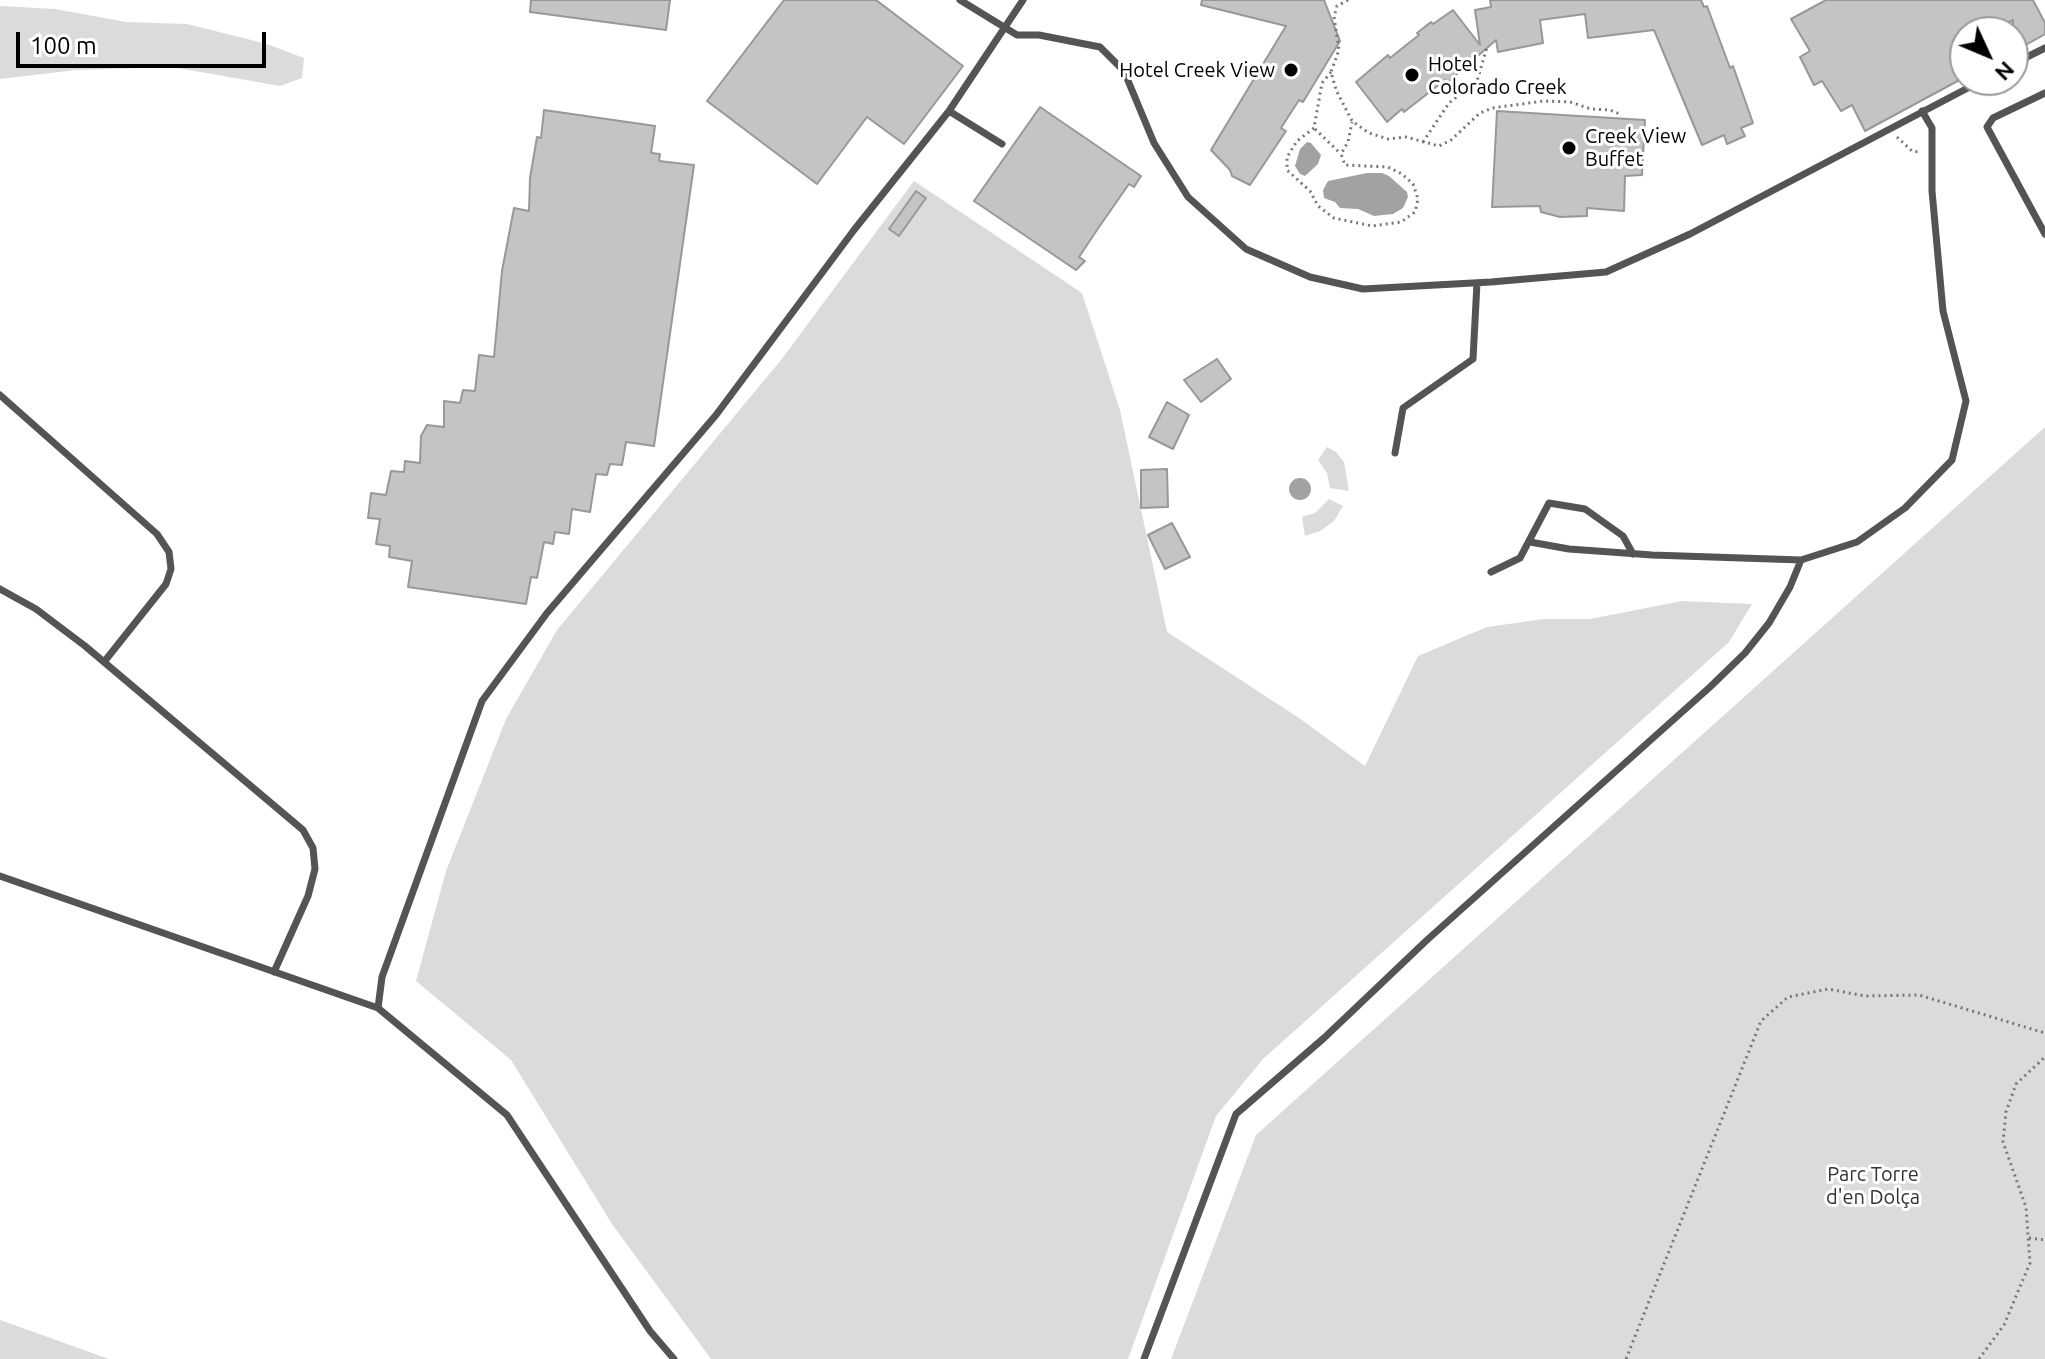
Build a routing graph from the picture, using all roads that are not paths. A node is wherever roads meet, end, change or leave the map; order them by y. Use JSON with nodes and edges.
{"nodes":[{"id":1,"x":960,"y":0,"type":"edge"},
{"id":2,"x":1023,"y":0,"type":"edge"},
{"id":3,"x":1004,"y":29,"type":"junction"},
{"id":4,"x":2045,"y":93,"type":"edge"},
{"id":5,"x":1952,"y":96,"type":"edge"},
{"id":6,"x":949,"y":111,"type":"junction"},
{"id":7,"x":1922,"y":111,"type":"junction"},
{"id":8,"x":1002,"y":144,"type":"dead end"},
{"id":9,"x":2045,"y":234,"type":"edge"},
{"id":10,"x":1477,"y":283,"type":"junction"},
{"id":11,"x":0,"y":395,"type":"edge"},
{"id":12,"x":1395,"y":453,"type":"dead end"},
{"id":13,"x":1530,"y":542,"type":"junction"},
{"id":14,"x":1633,"y":554,"type":"junction"},
{"id":15,"x":1801,"y":560,"type":"junction"},
{"id":16,"x":1491,"y":572,"type":"dead end"},
{"id":17,"x":0,"y":589,"type":"edge"},
{"id":18,"x":104,"y":662,"type":"junction"},
{"id":19,"x":0,"y":876,"type":"edge"},
{"id":20,"x":274,"y":972,"type":"junction"},
{"id":21,"x":378,"y":1008,"type":"junction"},
{"id":22,"x":674,"y":1359,"type":"edge"},
{"id":23,"x":1144,"y":1359,"type":"edge"}],
"edges":[{"from":1,"to":3,"type":"lane"},
{"from":2,"to":3,"type":"lane"},
{"from":3,"to":6,"type":"lane"},
{"from":3,"to":10,"type":"lane"},
{"from":4,"to":9,"type":"lane"},
{"from":5,"to":7,"type":"lane"},
{"from":6,"to":8,"type":"lane"},
{"from":6,"to":21,"type":"lane"},
{"from":7,"to":10,"type":"lane"},
{"from":7,"to":15,"type":"lane"},
{"from":10,"to":12,"type":"lane"},
{"from":11,"to":18,"type":"lane"},
{"from":13,"to":14,"type":"lane"},
{"from":13,"to":14,"type":"lane"},
{"from":13,"to":16,"type":"lane"},
{"from":14,"to":15,"type":"lane"},
{"from":15,"to":23,"type":"lane"},
{"from":17,"to":18,"type":"lane"},
{"from":18,"to":20,"type":"lane"},
{"from":19,"to":20,"type":"lane"},
{"from":20,"to":21,"type":"lane"},
{"from":21,"to":22,"type":"lane"}]}
